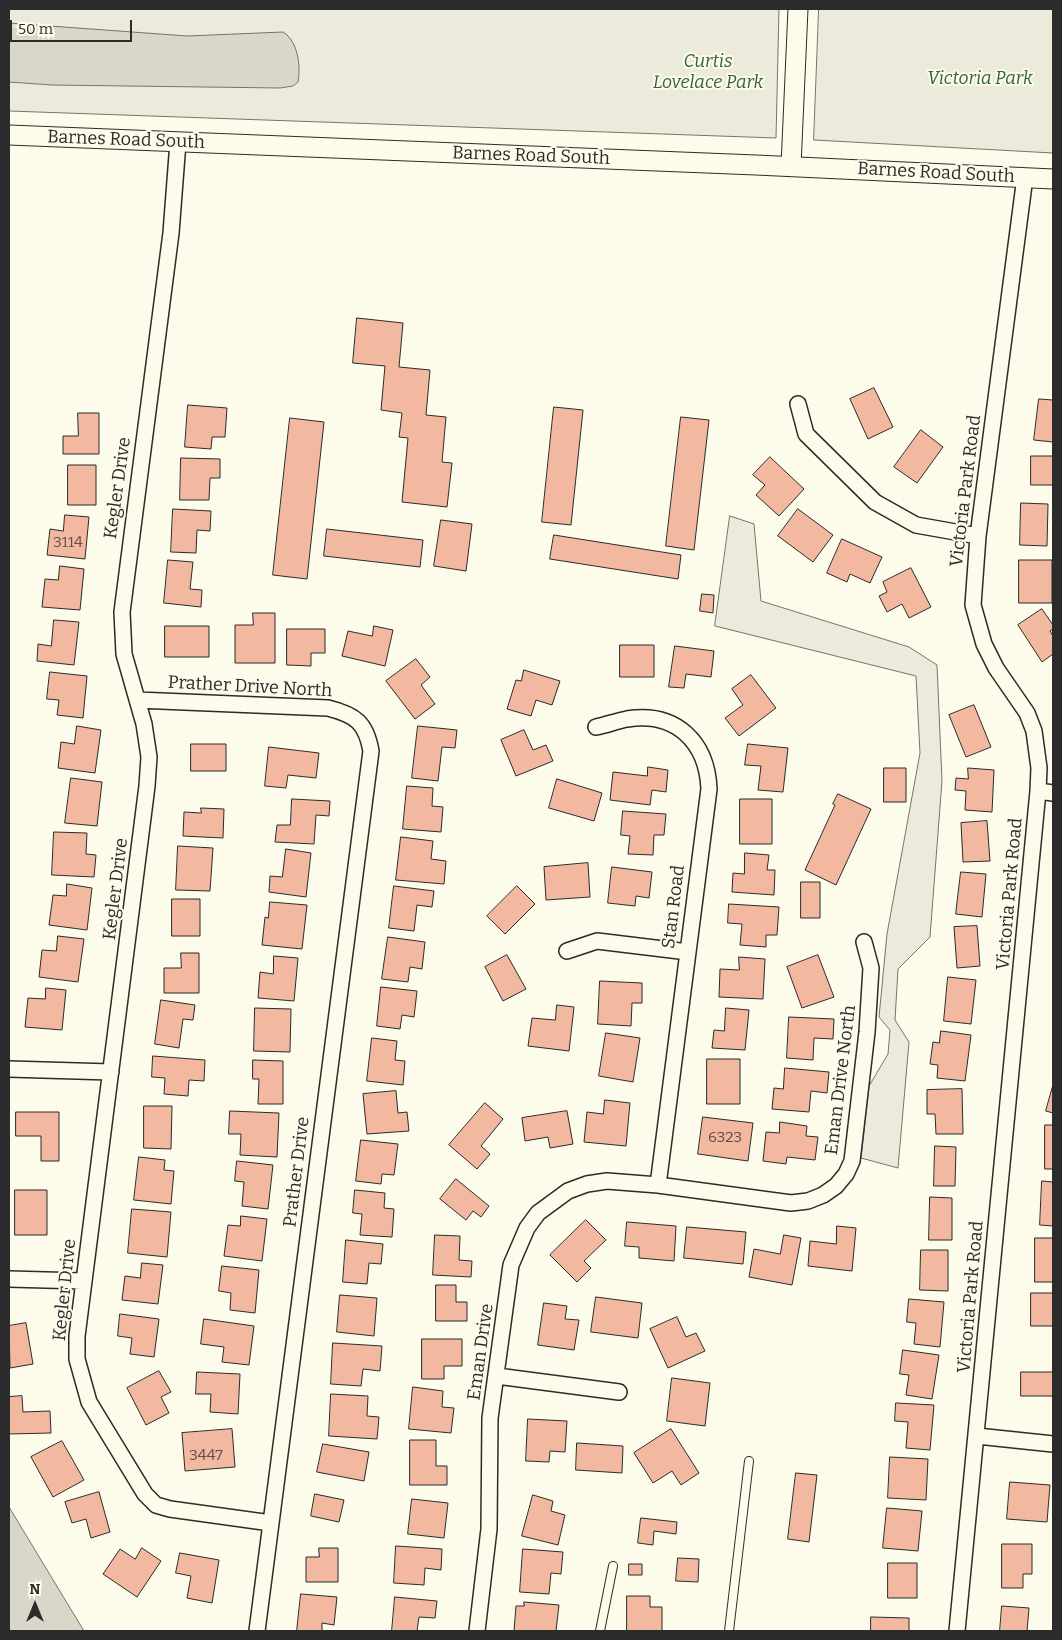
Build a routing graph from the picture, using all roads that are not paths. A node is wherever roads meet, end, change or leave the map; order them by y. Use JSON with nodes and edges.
{"nodes":[{"id":1,"x":798,"y":9,"type":"edge"},
{"id":2,"x":9,"y":135,"type":"edge"},
{"id":3,"x":178,"y":142,"type":"junction"},
{"id":4,"x":791,"y":166,"type":"junction"},
{"id":5,"x":1025,"y":177,"type":"junction"},
{"id":6,"x":1053,"y":179,"type":"edge"},
{"id":7,"x":798,"y":404,"type":"dead end"},
{"id":8,"x":978,"y":536,"type":"junction"},
{"id":9,"x":137,"y":700,"type":"junction"},
{"id":10,"x":358,"y":720,"type":"joint"},
{"id":11,"x":596,"y":727,"type":"dead end"},
{"id":12,"x":1046,"y":792,"type":"edge"},
{"id":13,"x":864,"y":942,"type":"dead end"},
{"id":14,"x":568,"y":952,"type":"dead end"},
{"id":15,"x":688,"y":952,"type":"junction"},
{"id":16,"x":9,"y":1069,"type":"edge"},
{"id":17,"x":111,"y":1072,"type":"junction"},
{"id":18,"x":658,"y":1184,"type":"junction"},
{"id":19,"x":9,"y":1279,"type":"edge"},
{"id":20,"x":83,"y":1282,"type":"junction"},
{"id":21,"x":497,"y":1376,"type":"junction"},
{"id":22,"x":618,"y":1392,"type":"dead end"},
{"id":23,"x":977,"y":1436,"type":"junction"},
{"id":24,"x":1053,"y":1444,"type":"edge"},
{"id":25,"x":749,"y":1461,"type":"dead end"},
{"id":26,"x":271,"y":1523,"type":"junction"},
{"id":27,"x":613,"y":1566,"type":"dead end"},
{"id":28,"x":257,"y":1631,"type":"edge"},
{"id":29,"x":477,"y":1631,"type":"edge"},
{"id":30,"x":600,"y":1631,"type":"edge"},
{"id":31,"x":729,"y":1631,"type":"edge"},
{"id":32,"x":958,"y":1631,"type":"edge"}],
"edges":[{"from":1,"to":4,"type":"street"},
{"from":2,"to":3,"type":"street","name":"Barnes Road South"},
{"from":3,"to":4,"type":"street","name":"Barnes Road South"},
{"from":3,"to":9,"type":"street","name":"Kegler Drive"},
{"from":4,"to":5,"type":"street","name":"Barnes Road South"},
{"from":5,"to":6,"type":"street","name":"Barnes Road South"},
{"from":5,"to":8,"type":"street","name":"Victoria Park Road"},
{"from":7,"to":8,"type":"street"},
{"from":8,"to":12,"type":"street","name":"Victoria Park Road"},
{"from":9,"to":10,"type":"street","name":"Prather Drive North"},
{"from":9,"to":17,"type":"street","name":"Kegler Drive"},
{"from":10,"to":26,"type":"street","name":"Prather Drive"},
{"from":11,"to":15,"type":"street","name":"Stan Road"},
{"from":12,"to":23,"type":"street","name":"Victoria Park Road"},
{"from":13,"to":18,"type":"street","name":"Eman Drive North"},
{"from":14,"to":15,"type":"street"},
{"from":15,"to":18,"type":"street","name":"Stan Road"},
{"from":16,"to":17,"type":"street"},
{"from":17,"to":20,"type":"street","name":"Kegler Drive"},
{"from":18,"to":21,"type":"street","name":"Eman Drive"},
{"from":19,"to":20,"type":"street"},
{"from":20,"to":26,"type":"street","name":"Kegler Drive"},
{"from":21,"to":22,"type":"street"},
{"from":21,"to":29,"type":"street","name":"Eman Drive"},
{"from":23,"to":24,"type":"street"},
{"from":23,"to":32,"type":"street","name":"Victoria Park Road"},
{"from":25,"to":31,"type":"lane"},
{"from":26,"to":28,"type":"street","name":"Prather Drive"},
{"from":27,"to":30,"type":"lane"}]}
